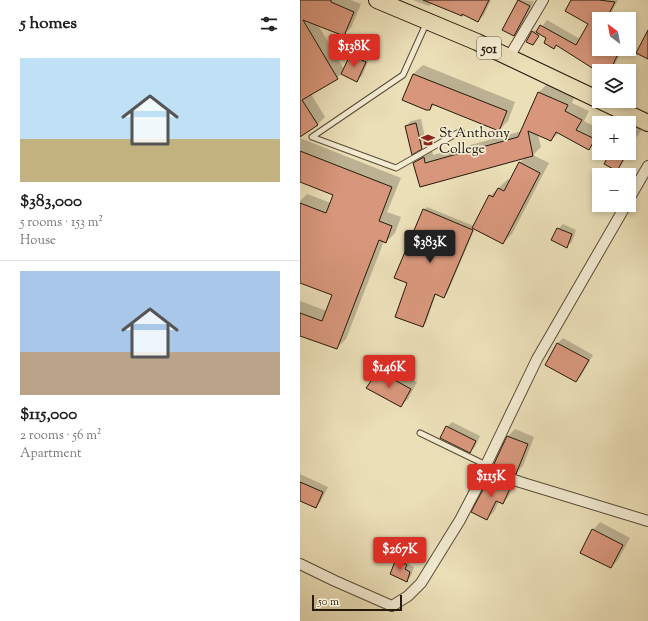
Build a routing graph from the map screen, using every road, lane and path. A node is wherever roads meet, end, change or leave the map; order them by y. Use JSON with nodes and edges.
{"nodes":[{"id":1,"x":377,"y":0,"type":"edge"},
{"id":2,"x":544,"y":0,"type":"edge"},
{"id":3,"x":427,"y":21,"type":"junction"},
{"id":4,"x":509,"y":57,"type":"junction"},
{"id":5,"x":592,"y":96,"type":"edge"},
{"id":6,"x":617,"y":108,"type":"edge"},
{"id":7,"x":648,"y":123,"type":"edge"},
{"id":8,"x":460,"y":131,"type":"dead end"},
{"id":9,"x":648,"y":166,"type":"edge"},
{"id":10,"x":636,"y":187,"type":"edge"},
{"id":11,"x":622,"y":212,"type":"edge"},
{"id":12,"x":420,"y":433,"type":"dead end"},
{"id":13,"x":486,"y":468,"type":"junction"},
{"id":14,"x":648,"y":521,"type":"edge"},
{"id":15,"x":300,"y":564,"type":"edge"}],
"edges":[{"from":1,"to":3,"type":"main road","number":"501"},
{"from":2,"to":4,"type":"street"},
{"from":3,"to":4,"type":"main road","number":"501"},
{"from":3,"to":8,"type":"lane"},
{"from":4,"to":5,"type":"main road","number":"501"},
{"from":6,"to":7,"type":"main road","number":"501"},
{"from":9,"to":10,"type":"street"},
{"from":11,"to":13,"type":"street"},
{"from":12,"to":13,"type":"lane"},
{"from":13,"to":14,"type":"street"},
{"from":13,"to":15,"type":"street"}]}
